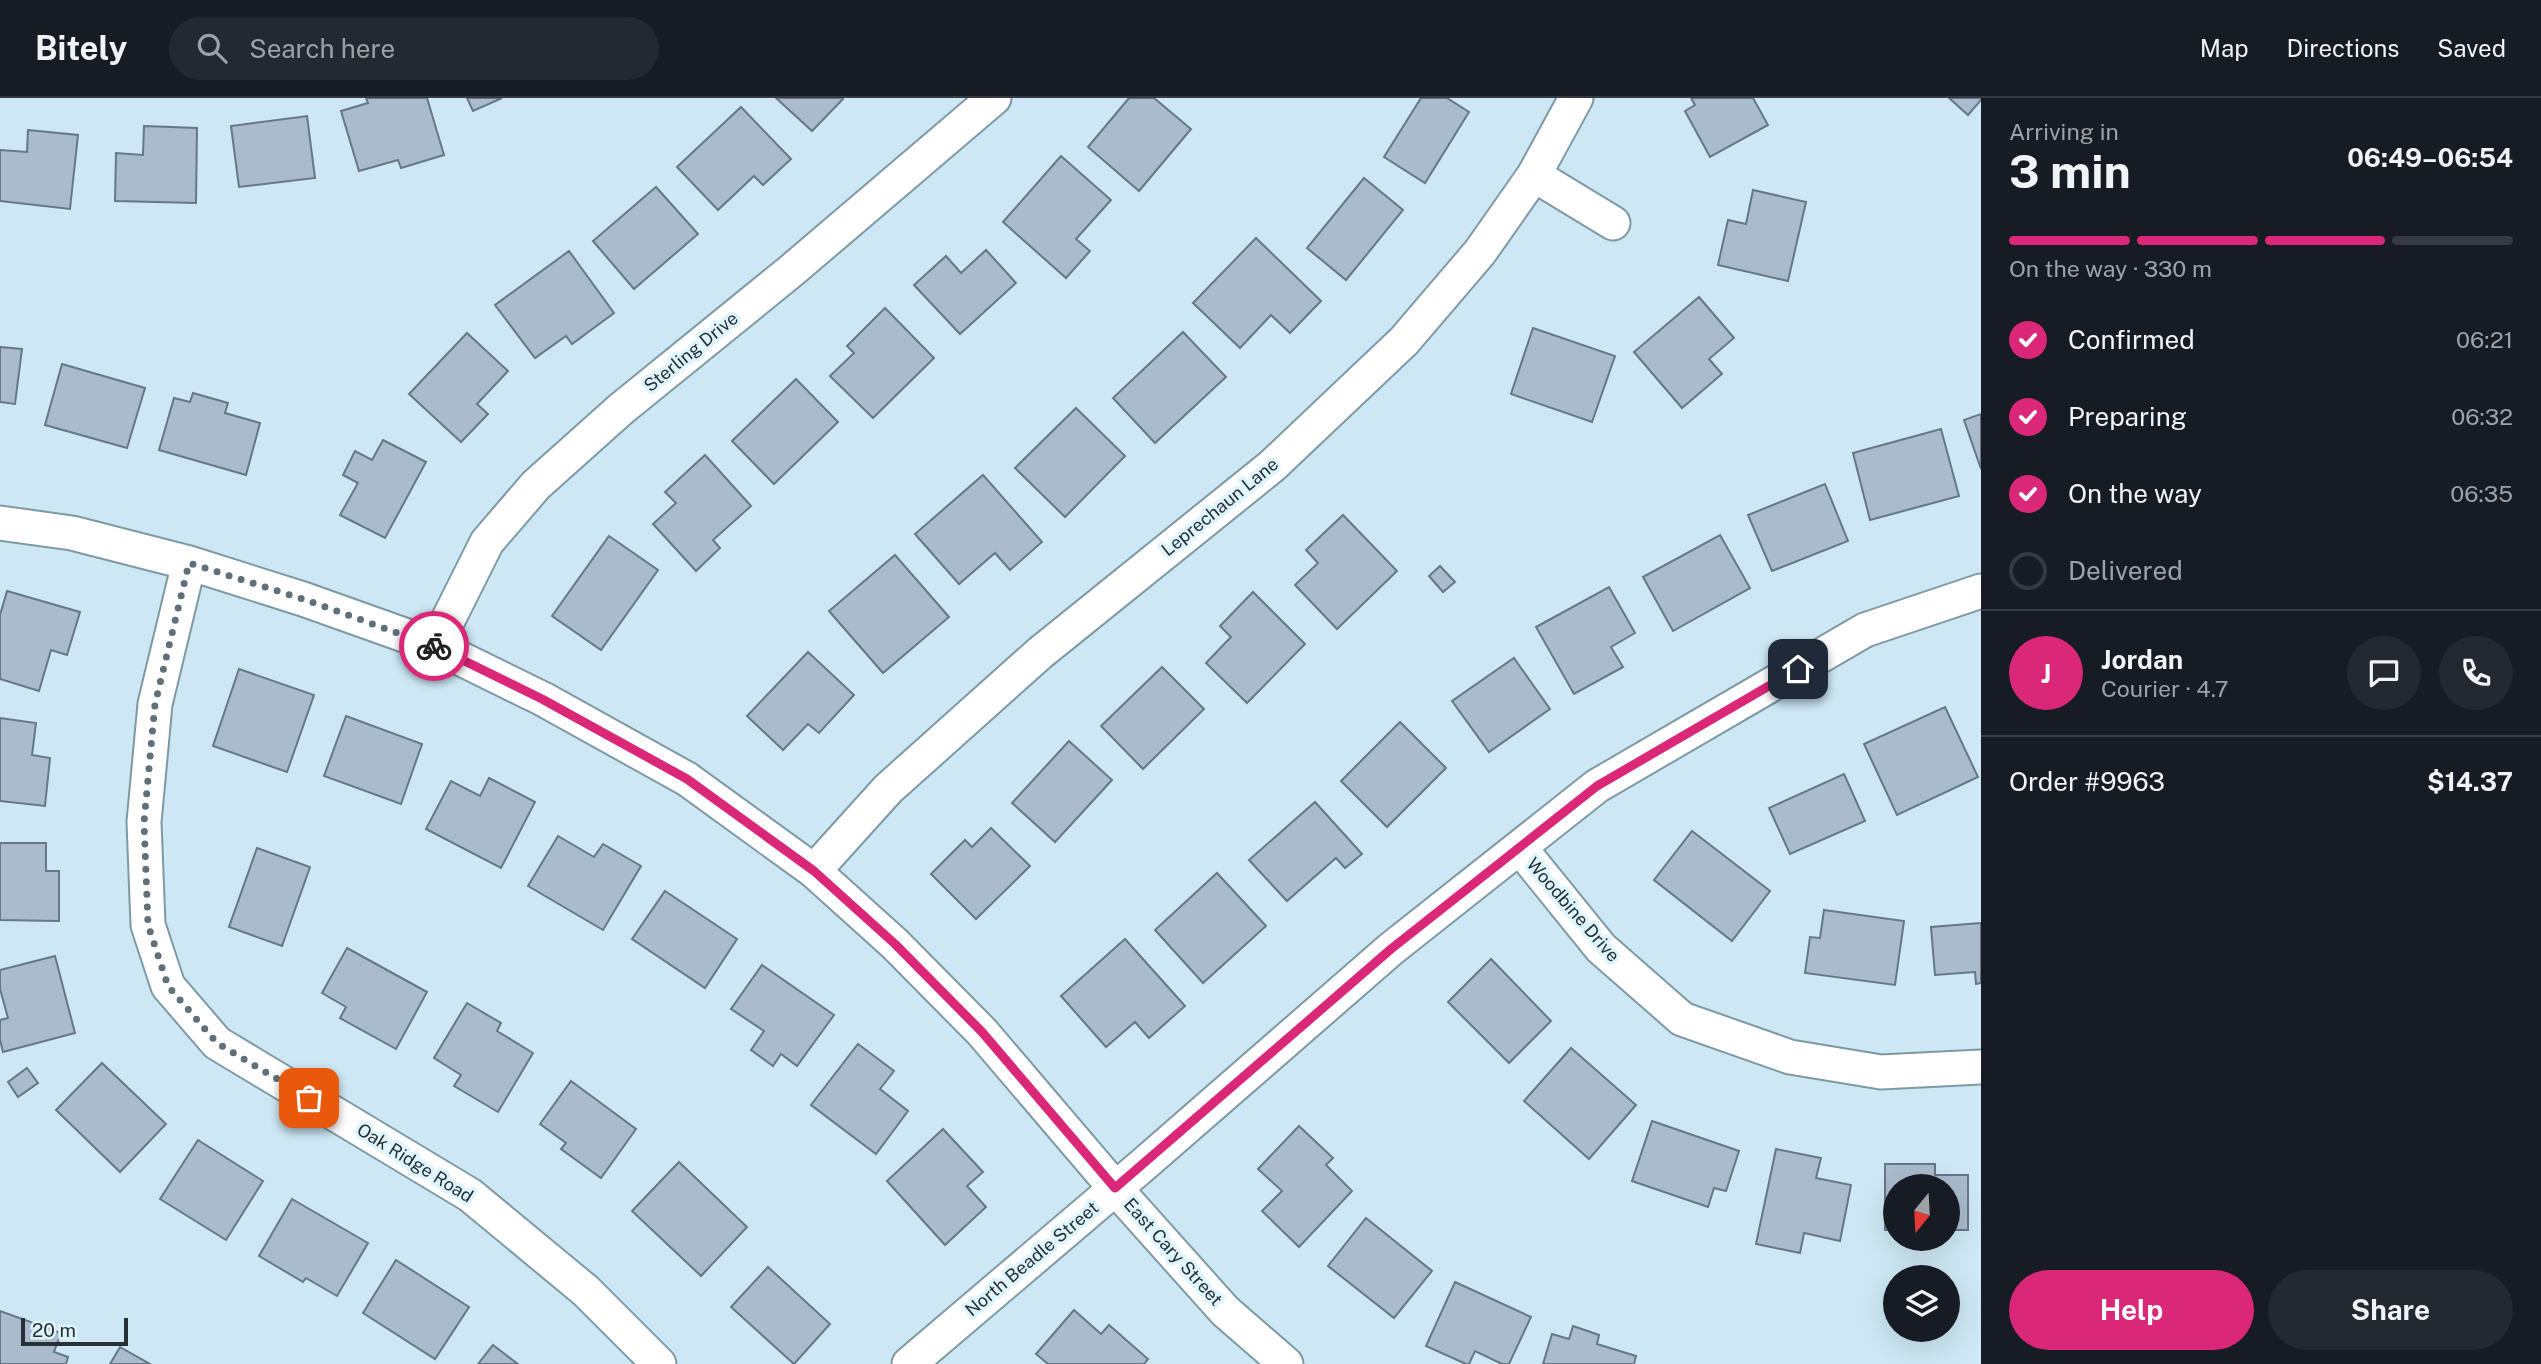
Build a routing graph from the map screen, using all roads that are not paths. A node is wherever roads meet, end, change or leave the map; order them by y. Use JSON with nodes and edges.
{"nodes":[{"id":1,"x":994,"y":98,"type":"edge"},
{"id":2,"x":1576,"y":98,"type":"edge"},
{"id":3,"x":1534,"y":175,"type":"junction"},
{"id":4,"x":1613,"y":223,"type":"dead end"},
{"id":5,"x":0,"y":523,"type":"edge"},
{"id":6,"x":189,"y":563,"type":"junction"},
{"id":7,"x":1981,"y":592,"type":"edge"},
{"id":8,"x":435,"y":646,"type":"junction"},
{"id":9,"x":1520,"y":848,"type":"junction"},
{"id":10,"x":814,"y":871,"type":"junction"},
{"id":11,"x":1981,"y":1067,"type":"edge"},
{"id":12,"x":1115,"y":1188,"type":"junction"},
{"id":13,"x":659,"y":1364,"type":"edge"},
{"id":14,"x":909,"y":1364,"type":"edge"},
{"id":15,"x":1286,"y":1364,"type":"edge"}],
"edges":[{"from":1,"to":8,"type":"street","name":"Sterling Drive"},
{"from":2,"to":3,"type":"street","name":"Leprechaun Lane"},
{"from":3,"to":4,"type":"street"},
{"from":3,"to":10,"type":"street","name":"Leprechaun Lane"},
{"from":5,"to":6,"type":"street","name":"East Cary Street"},
{"from":6,"to":8,"type":"street","name":"East Cary Street"},
{"from":6,"to":13,"type":"street","name":"Oak Ridge Road"},
{"from":7,"to":9,"type":"street","name":"North Beadle Street"},
{"from":8,"to":10,"type":"street","name":"East Cary Street"},
{"from":9,"to":11,"type":"street","name":"Woodbine Drive"},
{"from":9,"to":12,"type":"street","name":"North Beadle Street"},
{"from":10,"to":12,"type":"street","name":"East Cary Street"},
{"from":12,"to":14,"type":"street","name":"North Beadle Street"},
{"from":12,"to":15,"type":"street","name":"East Cary Street"}]}
